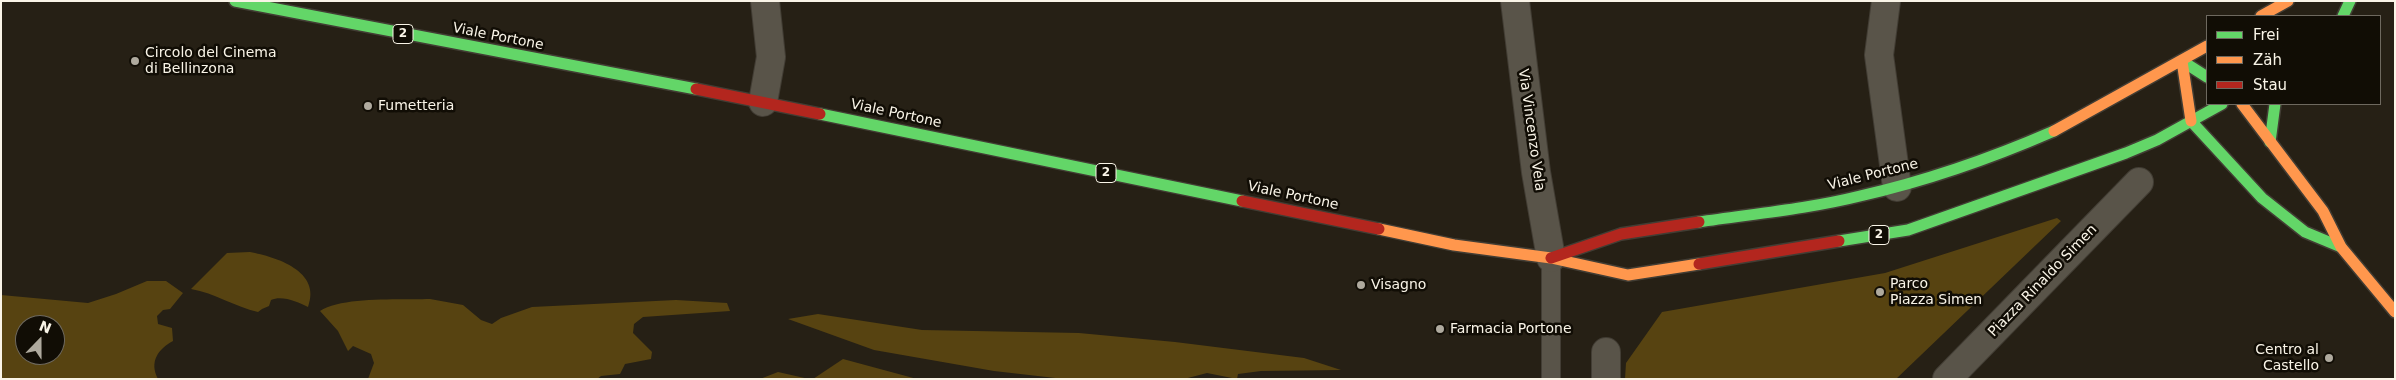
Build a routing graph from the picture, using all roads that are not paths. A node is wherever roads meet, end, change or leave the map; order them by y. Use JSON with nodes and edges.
{"nodes":[{"id":1,"x":235,"y":1,"type":"edge"},
{"id":2,"x":765,"y":1,"type":"edge"},
{"id":3,"x":1515,"y":1,"type":"edge"},
{"id":4,"x":1886,"y":1,"type":"edge"},
{"id":5,"x":2288,"y":1,"type":"edge"},
{"id":6,"x":2350,"y":1,"type":"edge"},
{"id":7,"x":309,"y":9,"type":"edge"},
{"id":8,"x":2263,"y":15,"type":"edge"},
{"id":9,"x":2343,"y":15,"type":"edge"},
{"id":10,"x":2206,"y":47,"type":"edge"},
{"id":11,"x":2182,"y":60,"type":"junction"},
{"id":12,"x":2206,"y":76,"type":"edge"},
{"id":13,"x":763,"y":102,"type":"junction"},
{"id":14,"x":2220,"y":105,"type":"edge"},
{"id":15,"x":2243,"y":105,"type":"edge"},
{"id":16,"x":2275,"y":105,"type":"edge"},
{"id":17,"x":2191,"y":121,"type":"junction"},
{"id":18,"x":2270,"y":142,"type":"junction"},
{"id":19,"x":2139,"y":182,"type":"dead end"},
{"id":20,"x":1897,"y":186,"type":"junction"},
{"id":21,"x":2341,"y":248,"type":"junction"},
{"id":22,"x":1551,"y":258,"type":"junction"},
{"id":23,"x":2395,"y":312,"type":"edge"},
{"id":24,"x":1551,"y":379,"type":"edge"},
{"id":25,"x":1947,"y":379,"type":"edge"}],
"edges":[{"from":1,"to":7,"type":"main road","name":"Viale Portone","number":"2"},
{"from":2,"to":13,"type":"street"},
{"from":3,"to":22,"type":"street","name":"Via Vincenzo Vela"},
{"from":4,"to":20,"type":"street"},
{"from":5,"to":8,"type":"main road"},
{"from":6,"to":9,"type":"main road"},
{"from":7,"to":13,"type":"main road","name":"Viale Portone","number":"2"},
{"from":10,"to":11,"type":"main road","number":"2"},
{"from":11,"to":12,"type":"main road"},
{"from":11,"to":17,"type":"main road"},
{"from":11,"to":20,"type":"main road","name":"Viale Portone","number":"2"},
{"from":13,"to":22,"type":"main road","name":"Viale Portone","number":"2"},
{"from":14,"to":17,"type":"main road","number":"2"},
{"from":15,"to":18,"type":"main road"},
{"from":16,"to":18,"type":"main road"},
{"from":17,"to":21,"type":"main road"},
{"from":17,"to":22,"type":"main road","name":"Viale Portone","number":"2"},
{"from":18,"to":21,"type":"main road"},
{"from":19,"to":25,"type":"street","name":"Piazza Rinaldo Simen"},
{"from":20,"to":22,"type":"main road","name":"Viale Portone","number":"2"},
{"from":21,"to":23,"type":"main road"},
{"from":22,"to":24,"type":"lane"}]}
